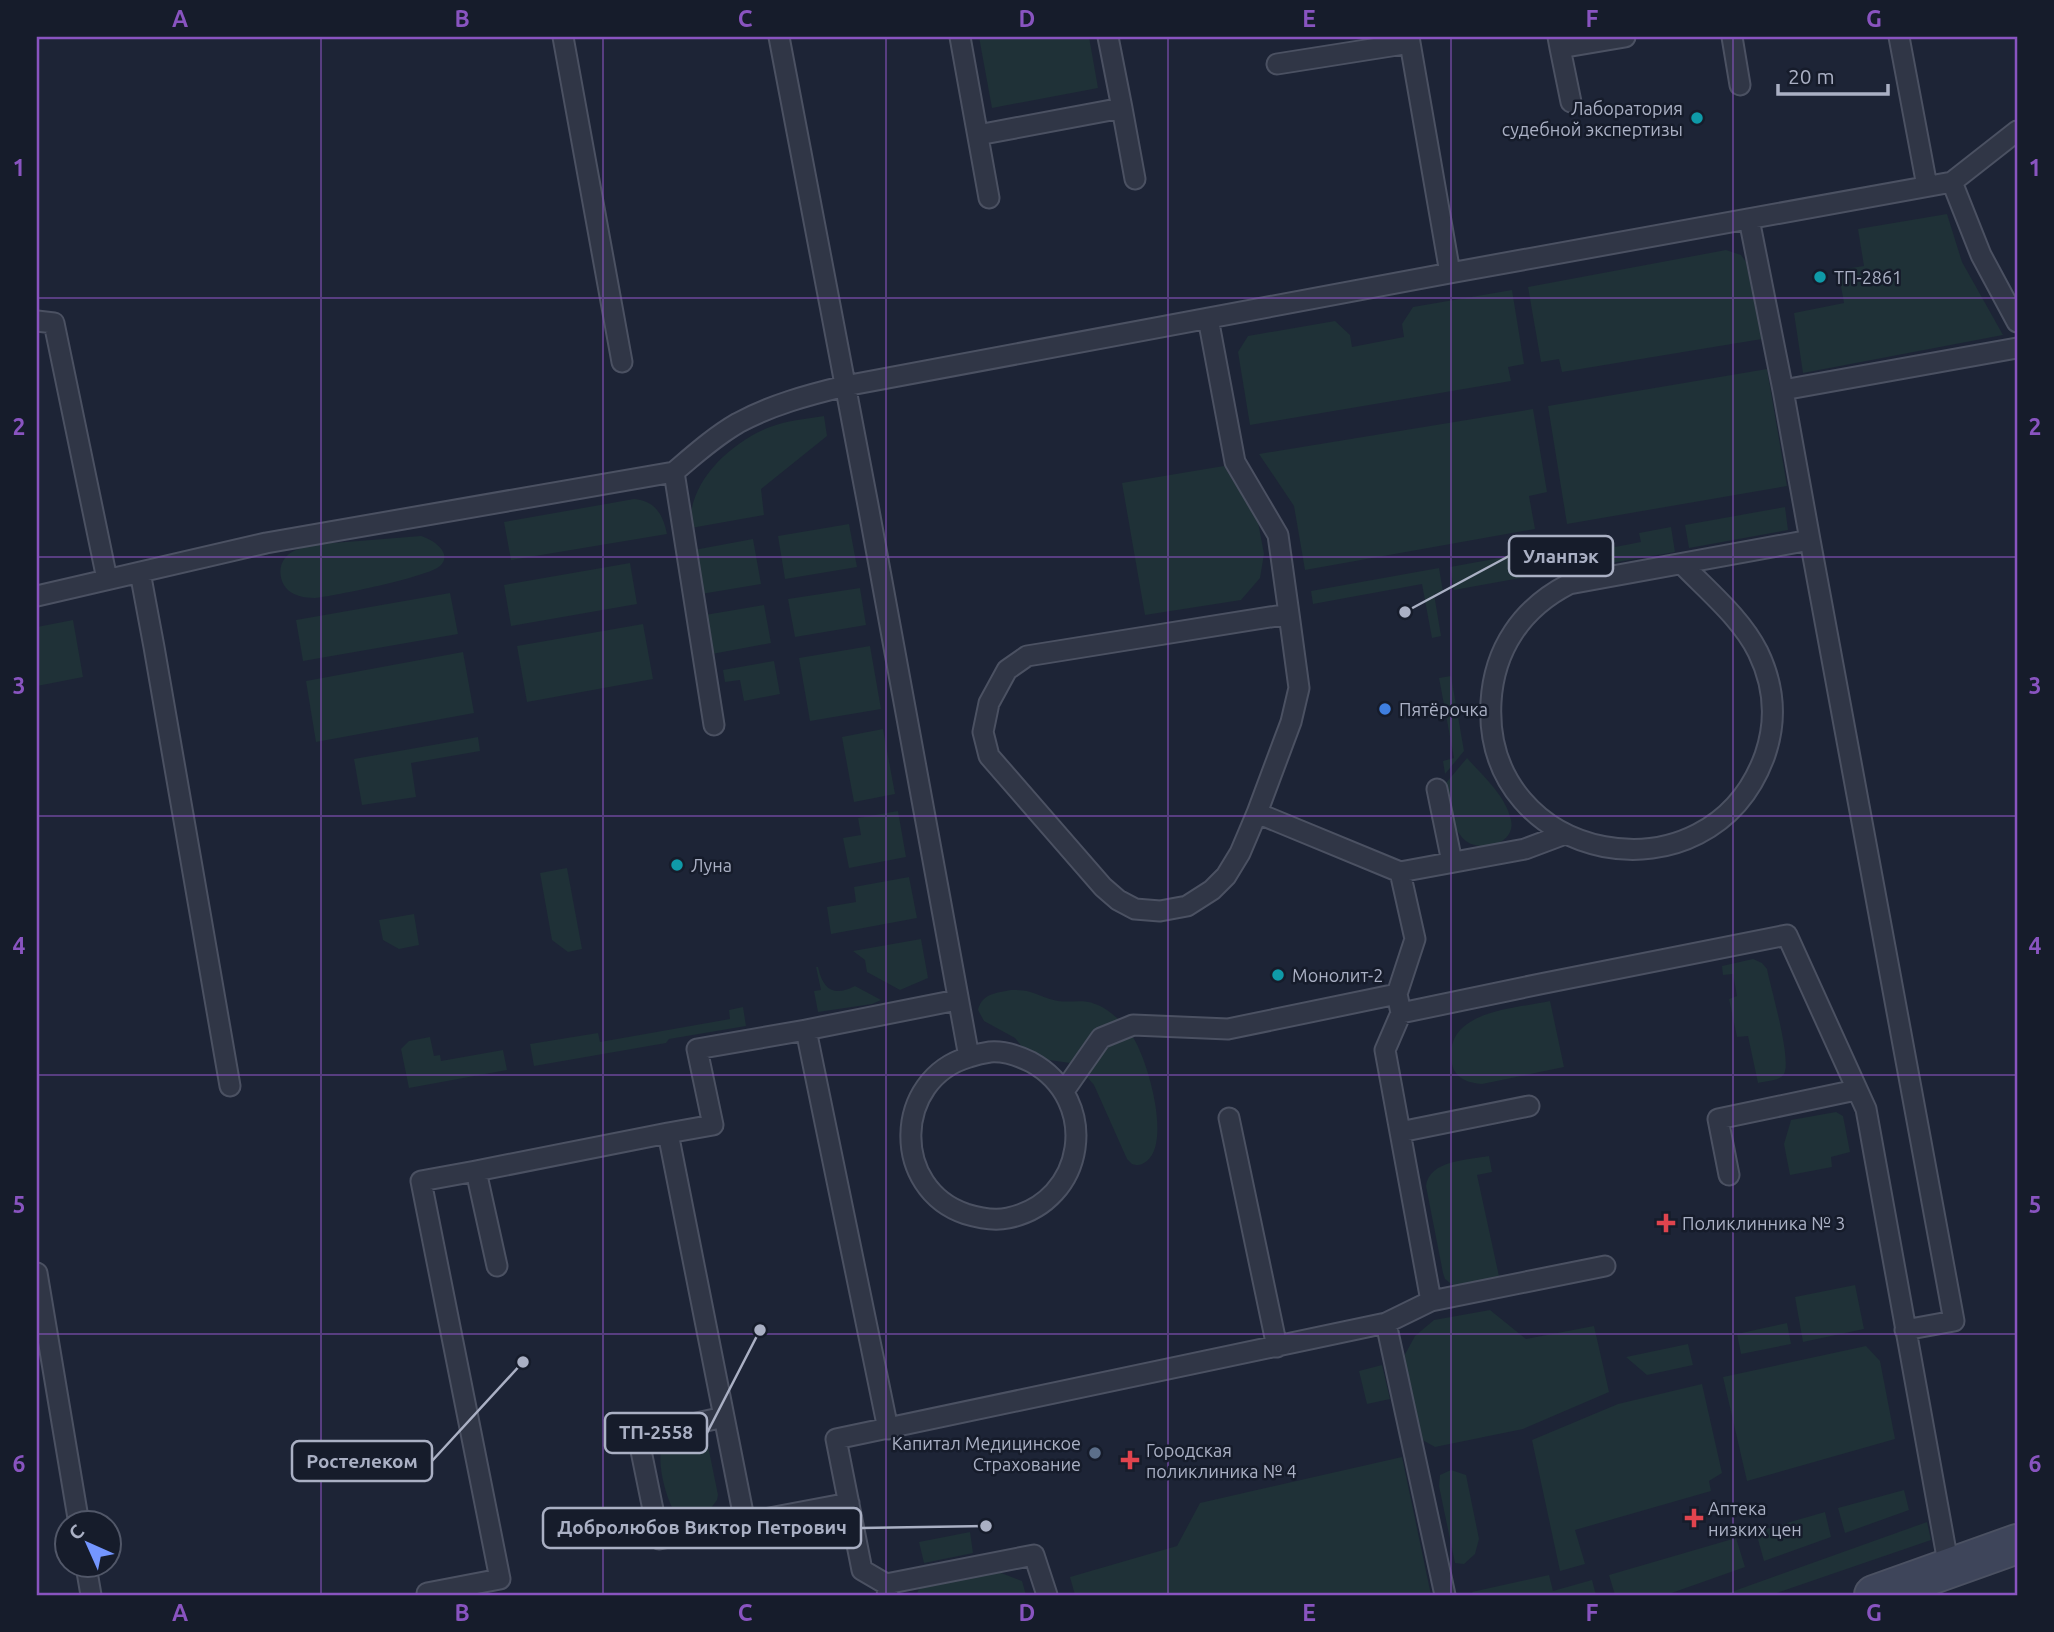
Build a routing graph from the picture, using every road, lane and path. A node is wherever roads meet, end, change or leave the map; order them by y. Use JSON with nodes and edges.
{"nodes":[{"id":1,"x":563,"y":37,"type":"edge"},
{"id":2,"x":779,"y":37,"type":"edge"},
{"id":3,"x":960,"y":37,"type":"edge"},
{"id":4,"x":1108,"y":37,"type":"edge"},
{"id":5,"x":1625,"y":37,"type":"edge"},
{"id":6,"x":1732,"y":37,"type":"edge"},
{"id":7,"x":1899,"y":37,"type":"edge"},
{"id":8,"x":1410,"y":40,"type":"edge"},
{"id":9,"x":1559,"y":42,"type":"edge"},
{"id":10,"x":1277,"y":64,"type":"dead end"},
{"id":11,"x":1740,"y":85,"type":"dead end"},
{"id":12,"x":1571,"y":102,"type":"dead end"},
{"id":13,"x":1122,"y":108,"type":"junction"},
{"id":14,"x":2017,"y":131,"type":"edge"},
{"id":15,"x":978,"y":135,"type":"junction"},
{"id":16,"x":1135,"y":178,"type":"dead end"},
{"id":17,"x":1952,"y":182,"type":"junction"},
{"id":18,"x":1927,"y":186,"type":"junction"},
{"id":19,"x":989,"y":198,"type":"dead end"},
{"id":20,"x":1749,"y":219,"type":"junction"},
{"id":21,"x":1451,"y":273,"type":"junction"},
{"id":22,"x":1208,"y":318,"type":"junction"},
{"id":23,"x":37,"y":321,"type":"edge"},
{"id":24,"x":2017,"y":322,"type":"edge"},
{"id":25,"x":2017,"y":348,"type":"edge"},
{"id":26,"x":622,"y":362,"type":"dead end"},
{"id":27,"x":845,"y":386,"type":"junction"},
{"id":28,"x":1783,"y":390,"type":"junction"},
{"id":29,"x":674,"y":472,"type":"junction"},
{"id":30,"x":1810,"y":540,"type":"junction"},
{"id":31,"x":1682,"y":564,"type":"junction"},
{"id":32,"x":140,"y":572,"type":"junction"},
{"id":33,"x":107,"y":579,"type":"junction"},
{"id":34,"x":37,"y":596,"type":"edge"},
{"id":35,"x":1289,"y":614,"type":"junction"},
{"id":36,"x":714,"y":725,"type":"dead end"},
{"id":37,"x":1437,"y":789,"type":"dead end"},
{"id":38,"x":1257,"y":813,"type":"junction"},
{"id":39,"x":1565,"y":834,"type":"junction"},
{"id":40,"x":1452,"y":862,"type":"junction"},
{"id":41,"x":1400,"y":872,"type":"junction"},
{"id":42,"x":957,"y":1000,"type":"junction"},
{"id":43,"x":1399,"y":1004,"type":"junction"},
{"id":44,"x":806,"y":1030,"type":"junction"},
{"id":45,"x":969,"y":1057,"type":"junction"},
{"id":46,"x":230,"y":1086,"type":"dead end"},
{"id":47,"x":1856,"y":1090,"type":"junction"},
{"id":48,"x":1064,"y":1091,"type":"junction"},
{"id":49,"x":1529,"y":1106,"type":"dead end"},
{"id":50,"x":1229,"y":1118,"type":"dead end"},
{"id":51,"x":1400,"y":1132,"type":"junction"},
{"id":52,"x":668,"y":1133,"type":"junction"},
{"id":53,"x":476,"y":1171,"type":"junction"},
{"id":54,"x":1729,"y":1175,"type":"dead end"},
{"id":55,"x":497,"y":1266,"type":"dead end"},
{"id":56,"x":1605,"y":1266,"type":"dead end"},
{"id":57,"x":37,"y":1273,"type":"edge"},
{"id":58,"x":1431,"y":1301,"type":"junction"},
{"id":59,"x":1386,"y":1324,"type":"junction"},
{"id":60,"x":1905,"y":1330,"type":"junction"},
{"id":61,"x":1278,"y":1346,"type":"junction"},
{"id":62,"x":724,"y":1417,"type":"junction"},
{"id":63,"x":888,"y":1429,"type":"junction"},
{"id":64,"x":849,"y":1503,"type":"junction"},
{"id":65,"x":77,"y":1510,"type":"edge"},
{"id":66,"x":745,"y":1523,"type":"junction"},
{"id":67,"x":2017,"y":1544,"type":"edge"},
{"id":68,"x":1949,"y":1568,"type":"junction"},
{"id":69,"x":887,"y":1589,"type":"edge"},
{"id":70,"x":427,"y":1595,"type":"edge"},
{"id":71,"x":1046,"y":1595,"type":"edge"},
{"id":72,"x":1445,"y":1595,"type":"edge"},
{"id":73,"x":1874,"y":1595,"type":"edge"}],
"edges":[{"from":1,"to":26,"type":"lane"},
{"from":2,"to":27,"type":"lane"},
{"from":3,"to":15,"type":"lane"},
{"from":4,"to":13,"type":"lane"},
{"from":5,"to":9,"type":"lane"},
{"from":6,"to":11,"type":"lane"},
{"from":7,"to":18,"type":"lane"},
{"from":8,"to":10,"type":"lane"},
{"from":8,"to":21,"type":"lane"},
{"from":9,"to":12,"type":"lane"},
{"from":13,"to":15,"type":"lane"},
{"from":13,"to":16,"type":"lane"},
{"from":14,"to":17,"type":"lane"},
{"from":15,"to":19,"type":"lane"},
{"from":17,"to":18,"type":"lane"},
{"from":17,"to":24,"type":"lane"},
{"from":18,"to":20,"type":"lane"},
{"from":20,"to":21,"type":"lane"},
{"from":20,"to":28,"type":"lane"},
{"from":21,"to":22,"type":"lane"},
{"from":22,"to":27,"type":"lane"},
{"from":22,"to":35,"type":"lane"},
{"from":23,"to":33,"type":"lane"},
{"from":25,"to":28,"type":"lane"},
{"from":27,"to":29,"type":"lane"},
{"from":27,"to":42,"type":"lane"},
{"from":28,"to":30,"type":"lane"},
{"from":29,"to":32,"type":"lane"},
{"from":29,"to":36,"type":"lane"},
{"from":30,"to":31,"type":"lane"},
{"from":30,"to":60,"type":"lane"},
{"from":31,"to":39,"type":"lane"},
{"from":31,"to":39,"type":"lane"},
{"from":32,"to":33,"type":"lane"},
{"from":32,"to":46,"type":"lane"},
{"from":33,"to":34,"type":"lane"},
{"from":35,"to":38,"type":"lane"},
{"from":35,"to":38,"type":"lane"},
{"from":37,"to":40,"type":"lane"},
{"from":38,"to":41,"type":"lane"},
{"from":39,"to":40,"type":"lane"},
{"from":40,"to":41,"type":"lane"},
{"from":41,"to":43,"type":"lane"},
{"from":42,"to":44,"type":"lane"},
{"from":42,"to":45,"type":"lane"},
{"from":43,"to":47,"type":"lane"},
{"from":43,"to":48,"type":"lane"},
{"from":43,"to":51,"type":"lane"},
{"from":44,"to":52,"type":"lane"},
{"from":44,"to":63,"type":"lane"},
{"from":45,"to":48,"type":"lane"},
{"from":45,"to":48,"type":"lane"},
{"from":47,"to":54,"type":"lane"},
{"from":47,"to":60,"type":"lane"},
{"from":49,"to":51,"type":"lane"},
{"from":50,"to":61,"type":"lane"},
{"from":51,"to":58,"type":"lane"},
{"from":52,"to":53,"type":"lane"},
{"from":52,"to":62,"type":"lane"},
{"from":53,"to":55,"type":"lane"},
{"from":53,"to":70,"type":"lane"},
{"from":56,"to":58,"type":"lane"},
{"from":57,"to":65,"type":"lane"},
{"from":58,"to":59,"type":"lane"},
{"from":59,"to":61,"type":"lane"},
{"from":59,"to":72,"type":"lane"},
{"from":60,"to":68,"type":"lane"},
{"from":61,"to":63,"type":"lane"},
{"from":62,"to":66,"type":"lane"},
{"from":62,"to":66,"type":"lane"},
{"from":63,"to":64,"type":"lane"},
{"from":64,"to":66,"type":"lane"},
{"from":64,"to":69,"type":"lane"},
{"from":67,"to":68,"type":"street"},
{"from":68,"to":73,"type":"street"},
{"from":69,"to":71,"type":"lane"}]}
